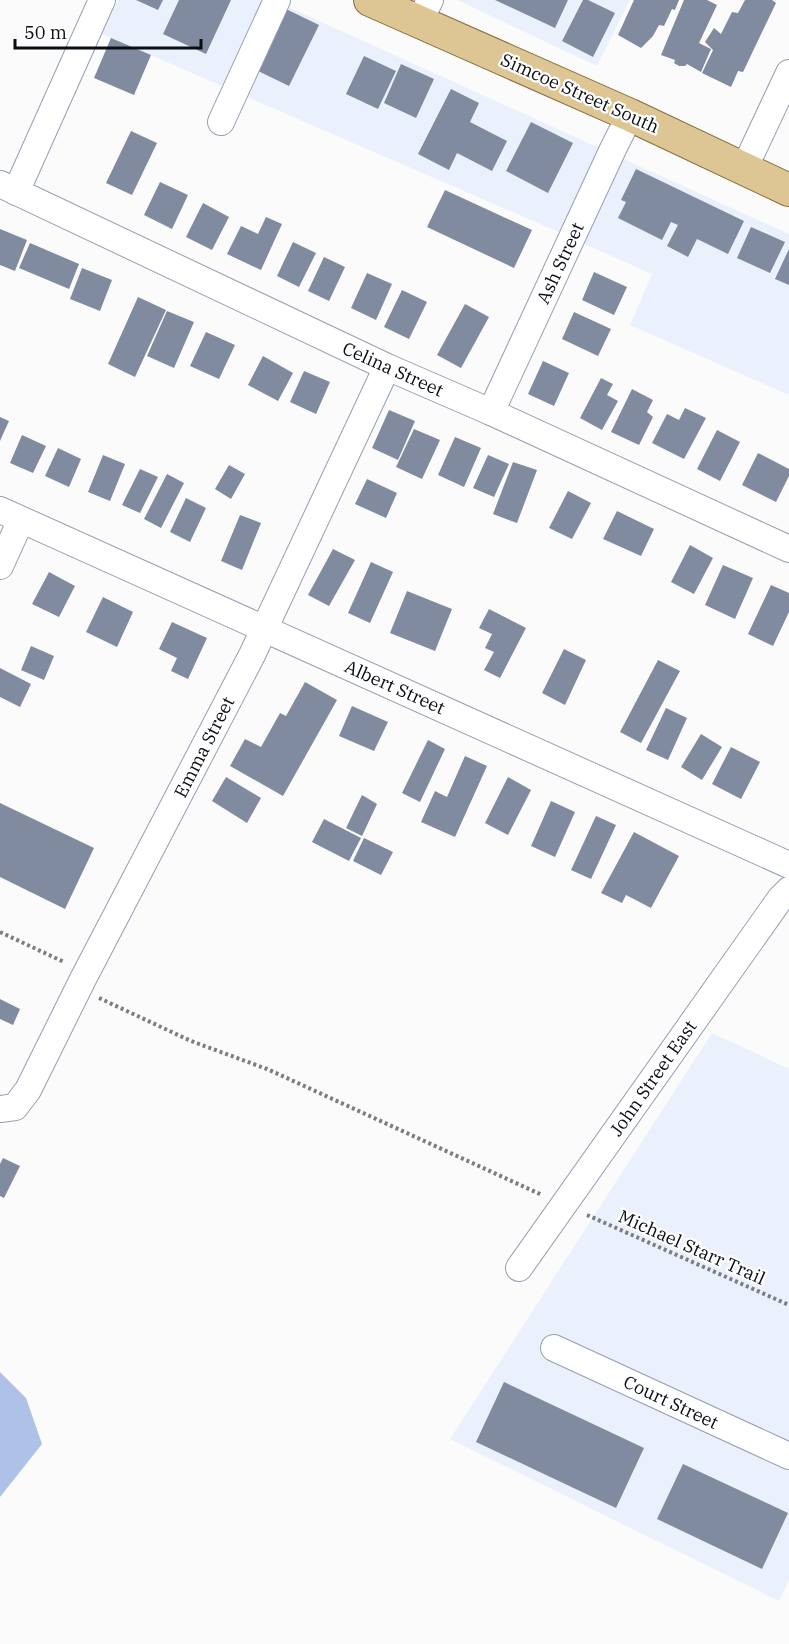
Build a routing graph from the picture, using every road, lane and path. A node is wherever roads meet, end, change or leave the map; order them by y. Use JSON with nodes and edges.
{"nodes":[{"id":1,"x":102,"y":0,"type":"edge"},
{"id":2,"x":278,"y":0,"type":"edge"},
{"id":3,"x":370,"y":0,"type":"edge"},
{"id":4,"x":425,"y":11,"type":"edge"},
{"id":5,"x":789,"y":73,"type":"edge"},
{"id":6,"x":630,"y":115,"type":"junction"},
{"id":7,"x":221,"y":122,"type":"dead end"},
{"id":8,"x":744,"y":169,"type":"junction"},
{"id":9,"x":8,"y":188,"type":"edge"},
{"id":10,"x":789,"y":190,"type":"edge"},
{"id":11,"x":387,"y":367,"type":"junction"},
{"id":12,"x":491,"y":412,"type":"junction"},
{"id":13,"x":11,"y":515,"type":"edge"},
{"id":14,"x":789,"y":549,"type":"edge"},
{"id":15,"x":0,"y":566,"type":"edge"},
{"id":16,"x":264,"y":629,"type":"junction"},
{"id":17,"x":789,"y":865,"type":"edge"},
{"id":18,"x":789,"y":890,"type":"edge"},
{"id":19,"x":0,"y":932,"type":"edge"},
{"id":20,"x":65,"y":963,"type":"dead end"},
{"id":21,"x":95,"y":996,"type":"dead end"},
{"id":22,"x":0,"y":1109,"type":"edge"},
{"id":23,"x":546,"y":1197,"type":"dead end"},
{"id":24,"x":584,"y":1214,"type":"dead end"},
{"id":25,"x":519,"y":1268,"type":"dead end"},
{"id":26,"x":789,"y":1305,"type":"edge"},
{"id":27,"x":554,"y":1348,"type":"dead end"},
{"id":28,"x":789,"y":1456,"type":"edge"}],
"edges":[{"from":1,"to":9,"type":"street"},
{"from":2,"to":7,"type":"street"},
{"from":3,"to":4,"type":"main road","name":"Simcoe Street South"},
{"from":4,"to":6,"type":"main road","name":"Simcoe Street South"},
{"from":5,"to":8,"type":"street"},
{"from":6,"to":8,"type":"main road","name":"Simcoe Street South"},
{"from":6,"to":12,"type":"street","name":"Ash Street"},
{"from":8,"to":10,"type":"main road","name":"Simcoe Street South"},
{"from":9,"to":11,"type":"street","name":"Celina Street"},
{"from":11,"to":12,"type":"street","name":"Celina Street"},
{"from":11,"to":16,"type":"street","name":"Emma Street"},
{"from":12,"to":14,"type":"street","name":"Celina Street"},
{"from":13,"to":15,"type":"street"},
{"from":13,"to":16,"type":"street","name":"Albert Street"},
{"from":16,"to":17,"type":"street","name":"Albert Street"},
{"from":16,"to":22,"type":"street","name":"Emma Street"},
{"from":18,"to":25,"type":"street","name":"John Street East"},
{"from":19,"to":20,"type":"path"},
{"from":21,"to":23,"type":"path"},
{"from":24,"to":26,"type":"path","name":"Michael Starr Trail"},
{"from":27,"to":28,"type":"street","name":"Court Street"}]}
